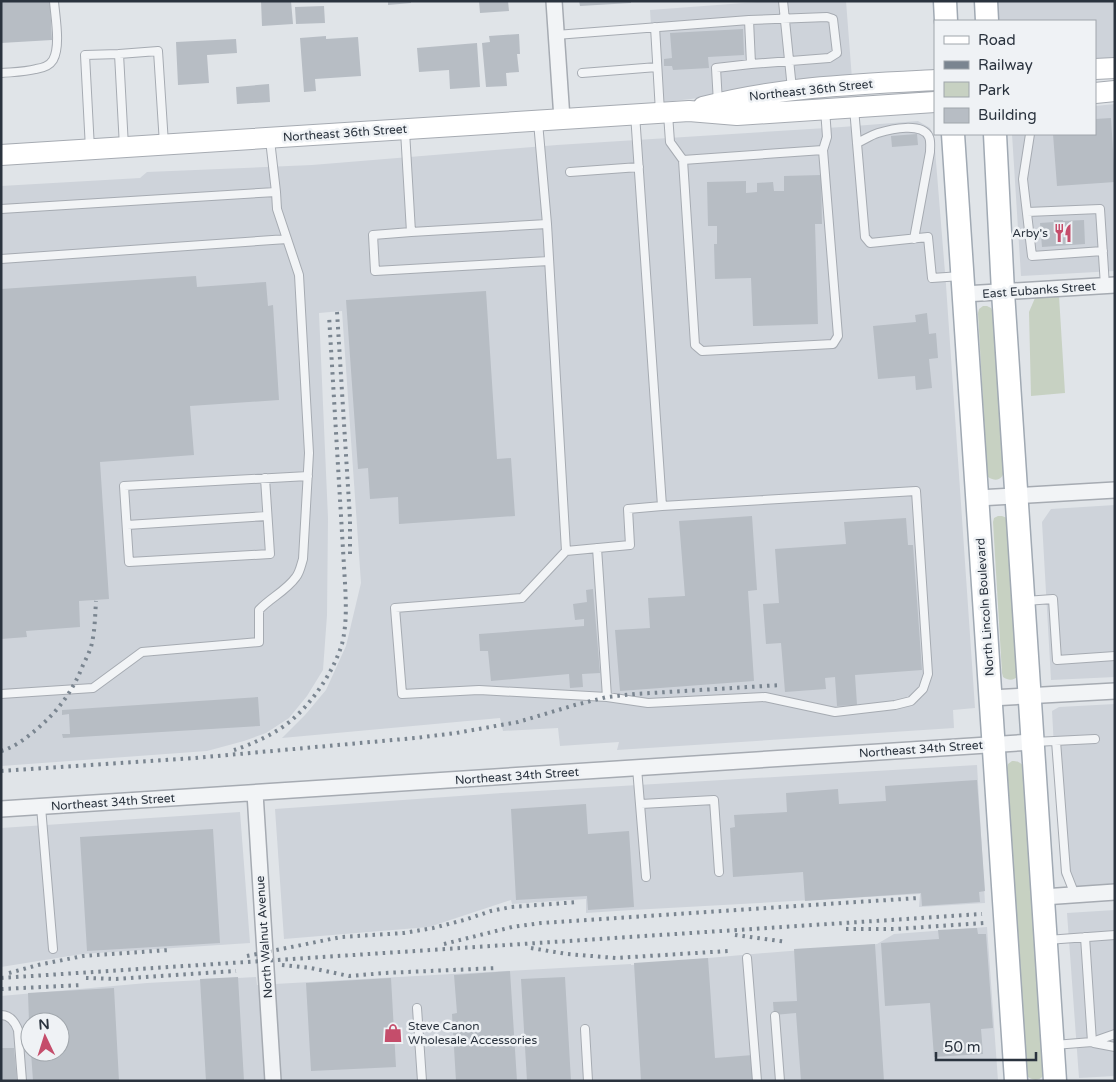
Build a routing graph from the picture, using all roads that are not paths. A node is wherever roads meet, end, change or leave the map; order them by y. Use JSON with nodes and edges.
{"nodes":[{"id":1,"x":54,"y":1,"type":"edge"},
{"id":2,"x":554,"y":1,"type":"edge"},
{"id":3,"x":782,"y":1,"type":"edge"},
{"id":4,"x":945,"y":1,"type":"edge"},
{"id":5,"x":986,"y":1,"type":"edge"},
{"id":6,"x":784,"y":18,"type":"junction"},
{"id":7,"x":749,"y":20,"type":"junction"},
{"id":8,"x":946,"y":20,"type":"edge"},
{"id":9,"x":987,"y":20,"type":"edge"},
{"id":10,"x":655,"y":27,"type":"junction"},
{"id":11,"x":556,"y":35,"type":"junction"},
{"id":12,"x":119,"y":54,"type":"junction"},
{"id":13,"x":789,"y":60,"type":"junction"},
{"id":14,"x":751,"y":64,"type":"junction"},
{"id":15,"x":657,"y":67,"type":"junction"},
{"id":16,"x":1115,"y":68,"type":"edge"},
{"id":17,"x":1096,"y":69,"type":"edge"},
{"id":18,"x":1,"y":73,"type":"edge"},
{"id":19,"x":582,"y":73,"type":"dead end"},
{"id":20,"x":934,"y":80,"type":"edge"},
{"id":21,"x":793,"y":91,"type":"junction"},
{"id":22,"x":1115,"y":91,"type":"edge"},
{"id":23,"x":1096,"y":93,"type":"edge"},
{"id":24,"x":934,"y":102,"type":"edge"},
{"id":25,"x":718,"y":103,"type":"junction"},
{"id":26,"x":854,"y":108,"type":"junction"},
{"id":27,"x":825,"y":110,"type":"junction"},
{"id":28,"x":689,"y":111,"type":"junction"},
{"id":29,"x":664,"y":112,"type":"junction"},
{"id":30,"x":635,"y":114,"type":"junction"},
{"id":31,"x":562,"y":118,"type":"junction"},
{"id":32,"x":538,"y":120,"type":"junction"},
{"id":33,"x":405,"y":129,"type":"junction"},
{"id":34,"x":953,"y":135,"type":"edge"},
{"id":35,"x":995,"y":135,"type":"edge"},
{"id":36,"x":1030,"y":135,"type":"edge"},
{"id":37,"x":270,"y":138,"type":"junction"},
{"id":38,"x":857,"y":143,"type":"junction"},
{"id":39,"x":164,"y":144,"type":"junction"},
{"id":40,"x":124,"y":147,"type":"junction"},
{"id":41,"x":90,"y":149,"type":"junction"},
{"id":42,"x":824,"y":150,"type":"junction"},
{"id":43,"x":1,"y":155,"type":"edge"},
{"id":44,"x":682,"y":160,"type":"junction"},
{"id":45,"x":639,"y":167,"type":"junction"},
{"id":46,"x":570,"y":172,"type":"dead end"},
{"id":47,"x":276,"y":192,"type":"junction"},
{"id":48,"x":1,"y":210,"type":"edge"},
{"id":49,"x":1027,"y":212,"type":"junction"},
{"id":50,"x":547,"y":224,"type":"junction"},
{"id":51,"x":411,"y":232,"type":"junction"},
{"id":52,"x":287,"y":239,"type":"junction"},
{"id":53,"x":914,"y":239,"type":"junction"},
{"id":54,"x":1103,"y":251,"type":"junction"},
{"id":55,"x":1,"y":259,"type":"edge"},
{"id":56,"x":549,"y":261,"type":"junction"},
{"id":57,"x":963,"y":285,"type":"junction"},
{"id":58,"x":1110,"y":285,"type":"edge"},
{"id":59,"x":1003,"y":292,"type":"junction"},
{"id":60,"x":308,"y":476,"type":"junction"},
{"id":61,"x":265,"y":478,"type":"junction"},
{"id":62,"x":1115,"y":490,"type":"edge"},
{"id":63,"x":1017,"y":496,"type":"junction"},
{"id":64,"x":978,"y":498,"type":"junction"},
{"id":65,"x":662,"y":506,"type":"junction"},
{"id":66,"x":267,"y":516,"type":"junction"},
{"id":67,"x":127,"y":525,"type":"junction"},
{"id":68,"x":597,"y":548,"type":"junction"},
{"id":69,"x":566,"y":551,"type":"junction"},
{"id":70,"x":1023,"y":601,"type":"junction"},
{"id":71,"x":1115,"y":656,"type":"edge"},
{"id":72,"x":1115,"y":691,"type":"edge"},
{"id":73,"x":1,"y":694,"type":"edge"},
{"id":74,"x":1030,"y":696,"type":"junction"},
{"id":75,"x":607,"y":697,"type":"junction"},
{"id":76,"x":991,"y":698,"type":"junction"},
{"id":77,"x":1094,"y":738,"type":"dead end"},
{"id":78,"x":1056,"y":740,"type":"junction"},
{"id":79,"x":1033,"y":742,"type":"junction"},
{"id":80,"x":994,"y":744,"type":"junction"},
{"id":81,"x":637,"y":768,"type":"junction"},
{"id":82,"x":255,"y":793,"type":"junction"},
{"id":83,"x":641,"y":804,"type":"junction"},
{"id":84,"x":41,"y":807,"type":"junction"},
{"id":85,"x":1,"y":810,"type":"edge"},
{"id":86,"x":719,"y":872,"type":"dead end"},
{"id":87,"x":646,"y":877,"type":"dead end"},
{"id":88,"x":1115,"y":892,"type":"edge"},
{"id":89,"x":1075,"y":895,"type":"junction"},
{"id":90,"x":1043,"y":897,"type":"junction"},
{"id":91,"x":1115,"y":936,"type":"edge"},
{"id":92,"x":1085,"y":937,"type":"junction"},
{"id":93,"x":1046,"y":940,"type":"junction"},
{"id":94,"x":53,"y":948,"type":"dead end"},
{"id":95,"x":747,"y":958,"type":"dead end"},
{"id":96,"x":417,"y":1008,"type":"dead end"},
{"id":97,"x":1,"y":1014,"type":"edge"},
{"id":98,"x":775,"y":1016,"type":"dead end"},
{"id":99,"x":585,"y":1029,"type":"dead end"},
{"id":100,"x":1115,"y":1034,"type":"edge"},
{"id":101,"x":1115,"y":1038,"type":"edge"},
{"id":102,"x":1092,"y":1042,"type":"junction"},
{"id":103,"x":1115,"y":1043,"type":"edge"},
{"id":104,"x":1053,"y":1045,"type":"junction"},
{"id":105,"x":1115,"y":1047,"type":"edge"},
{"id":106,"x":22,"y":1081,"type":"edge"},
{"id":107,"x":274,"y":1081,"type":"edge"},
{"id":108,"x":422,"y":1081,"type":"edge"},
{"id":109,"x":588,"y":1081,"type":"edge"},
{"id":110,"x":757,"y":1081,"type":"edge"},
{"id":111,"x":780,"y":1081,"type":"edge"},
{"id":112,"x":1016,"y":1081,"type":"edge"},
{"id":113,"x":1055,"y":1081,"type":"edge"}],
"edges":[{"from":1,"to":18,"type":"lane"},
{"from":2,"to":11,"type":"street"},
{"from":3,"to":6,"type":"lane"},
{"from":4,"to":8,"type":"main road"},
{"from":5,"to":9,"type":"main road"},
{"from":6,"to":7,"type":"lane"},
{"from":6,"to":13,"type":"lane"},
{"from":6,"to":13,"type":"lane"},
{"from":7,"to":10,"type":"lane"},
{"from":7,"to":14,"type":"lane"},
{"from":10,"to":11,"type":"lane"},
{"from":10,"to":15,"type":"lane"},
{"from":11,"to":31,"type":"street"},
{"from":12,"to":39,"type":"lane"},
{"from":12,"to":40,"type":"lane"},
{"from":12,"to":41,"type":"lane"},
{"from":13,"to":14,"type":"lane"},
{"from":13,"to":21,"type":"lane"},
{"from":14,"to":25,"type":"lane"},
{"from":15,"to":19,"type":"lane"},
{"from":15,"to":29,"type":"lane"},
{"from":16,"to":17,"type":"main road"},
{"from":20,"to":21,"type":"main road","name":"Northeast 36th Street"},
{"from":21,"to":25,"type":"main road","name":"Northeast 36th Street"},
{"from":22,"to":23,"type":"main road"},
{"from":24,"to":26,"type":"main road","name":"Northeast 36th Street"},
{"from":25,"to":28,"type":"main road","name":"Northeast 36th Street"},
{"from":26,"to":27,"type":"main road","name":"Northeast 36th Street"},
{"from":26,"to":38,"type":"lane"},
{"from":27,"to":28,"type":"main road","name":"Northeast 36th Street"},
{"from":27,"to":42,"type":"lane"},
{"from":28,"to":29,"type":"main road","name":"Northeast 36th Street"},
{"from":29,"to":30,"type":"main road","name":"Northeast 36th Street"},
{"from":29,"to":44,"type":"lane"},
{"from":30,"to":31,"type":"main road","name":"Northeast 36th Street"},
{"from":30,"to":45,"type":"lane"},
{"from":31,"to":32,"type":"main road","name":"Northeast 36th Street"},
{"from":32,"to":33,"type":"main road","name":"Northeast 36th Street"},
{"from":32,"to":50,"type":"lane"},
{"from":33,"to":37,"type":"main road","name":"Northeast 36th Street"},
{"from":33,"to":51,"type":"lane"},
{"from":34,"to":57,"type":"main road","name":"North Lincoln Boulevard"},
{"from":35,"to":59,"type":"main road"},
{"from":36,"to":49,"type":"lane"},
{"from":37,"to":39,"type":"main road","name":"Northeast 36th Street"},
{"from":37,"to":47,"type":"lane"},
{"from":38,"to":53,"type":"lane"},
{"from":38,"to":53,"type":"lane"},
{"from":39,"to":40,"type":"main road","name":"Northeast 36th Street"},
{"from":40,"to":41,"type":"main road","name":"Northeast 36th Street"},
{"from":41,"to":43,"type":"main road","name":"Northeast 36th Street"},
{"from":42,"to":44,"type":"lane"},
{"from":42,"to":44,"type":"lane"},
{"from":45,"to":46,"type":"lane"},
{"from":45,"to":65,"type":"lane"},
{"from":47,"to":48,"type":"lane"},
{"from":47,"to":52,"type":"lane"},
{"from":49,"to":54,"type":"lane"},
{"from":49,"to":54,"type":"lane"},
{"from":50,"to":51,"type":"lane"},
{"from":50,"to":56,"type":"lane"},
{"from":51,"to":56,"type":"lane"},
{"from":52,"to":55,"type":"lane"},
{"from":52,"to":60,"type":"lane"},
{"from":53,"to":57,"type":"lane"},
{"from":54,"to":58,"type":"lane"},
{"from":56,"to":69,"type":"lane"},
{"from":57,"to":59,"type":"street","name":"East Eubanks Street"},
{"from":57,"to":64,"type":"main road","name":"North Lincoln Boulevard"},
{"from":58,"to":59,"type":"street","name":"East Eubanks Street"},
{"from":59,"to":63,"type":"main road"},
{"from":60,"to":61,"type":"lane"},
{"from":60,"to":73,"type":"lane"},
{"from":61,"to":66,"type":"lane"},
{"from":61,"to":67,"type":"lane"},
{"from":62,"to":63,"type":"street"},
{"from":63,"to":64,"type":"street"},
{"from":63,"to":70,"type":"main road"},
{"from":64,"to":76,"type":"main road","name":"North Lincoln Boulevard"},
{"from":65,"to":68,"type":"lane"},
{"from":65,"to":75,"type":"lane"},
{"from":66,"to":67,"type":"lane"},
{"from":66,"to":67,"type":"lane"},
{"from":68,"to":69,"type":"lane"},
{"from":68,"to":75,"type":"lane"},
{"from":69,"to":75,"type":"lane"},
{"from":70,"to":71,"type":"lane"},
{"from":70,"to":74,"type":"main road"},
{"from":72,"to":74,"type":"street"},
{"from":74,"to":76,"type":"street"},
{"from":74,"to":79,"type":"main road"},
{"from":76,"to":80,"type":"main road","name":"North Lincoln Boulevard"},
{"from":77,"to":78,"type":"lane"},
{"from":78,"to":79,"type":"lane"},
{"from":78,"to":89,"type":"lane"},
{"from":79,"to":80,"type":"street","name":"Northeast 34th Street"},
{"from":79,"to":90,"type":"main road"},
{"from":80,"to":81,"type":"street","name":"Northeast 34th Street"},
{"from":80,"to":112,"type":"main road","name":"North Lincoln Boulevard"},
{"from":81,"to":82,"type":"street","name":"Northeast 34th Street"},
{"from":81,"to":83,"type":"lane"},
{"from":82,"to":84,"type":"street","name":"Northeast 34th Street"},
{"from":82,"to":107,"type":"street","name":"North Walnut Avenue"},
{"from":83,"to":86,"type":"lane"},
{"from":83,"to":87,"type":"lane"},
{"from":84,"to":85,"type":"street","name":"Northeast 34th Street"},
{"from":84,"to":94,"type":"lane"},
{"from":88,"to":89,"type":"street"},
{"from":89,"to":90,"type":"street"},
{"from":90,"to":93,"type":"main road"},
{"from":91,"to":92,"type":"lane"},
{"from":92,"to":93,"type":"lane"},
{"from":92,"to":102,"type":"lane"},
{"from":93,"to":104,"type":"main road"},
{"from":95,"to":110,"type":"lane"},
{"from":96,"to":108,"type":"lane"},
{"from":97,"to":106,"type":"lane"},
{"from":98,"to":111,"type":"lane"},
{"from":99,"to":109,"type":"lane"},
{"from":100,"to":102,"type":"lane"},
{"from":101,"to":102,"type":"lane"},
{"from":102,"to":103,"type":"lane"},
{"from":102,"to":104,"type":"lane"},
{"from":102,"to":105,"type":"lane"},
{"from":104,"to":113,"type":"main road"}]}
